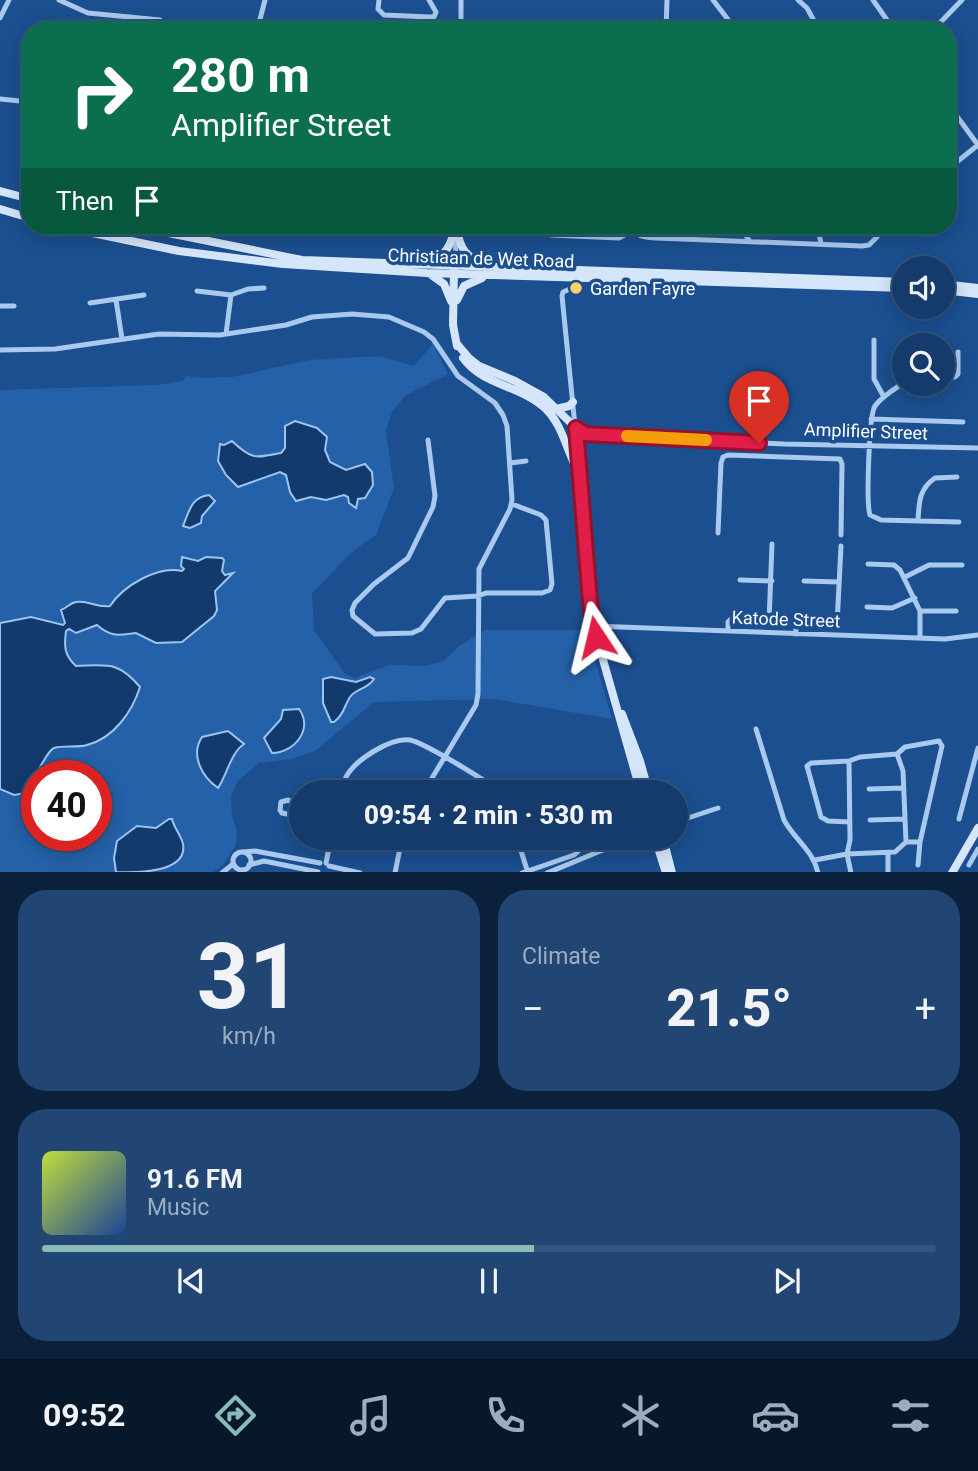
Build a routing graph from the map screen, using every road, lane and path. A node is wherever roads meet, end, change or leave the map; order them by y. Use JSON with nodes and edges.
{"nodes":[{"id":1,"x":9,"y":0,"type":"edge"},
{"id":2,"x":59,"y":0,"type":"edge"},
{"id":3,"x":265,"y":0,"type":"edge"},
{"id":4,"x":379,"y":0,"type":"edge"},
{"id":5,"x":429,"y":0,"type":"edge"},
{"id":6,"x":461,"y":0,"type":"edge"},
{"id":7,"x":667,"y":0,"type":"edge"},
{"id":8,"x":713,"y":0,"type":"edge"},
{"id":9,"x":798,"y":0,"type":"edge"},
{"id":10,"x":873,"y":0,"type":"edge"},
{"id":11,"x":962,"y":0,"type":"edge"},
{"id":12,"x":130,"y":17,"type":"junction"},
{"id":13,"x":0,"y":18,"type":"edge"},
{"id":14,"x":160,"y":20,"type":"dead end"},
{"id":15,"x":130,"y":21,"type":"edge"},
{"id":16,"x":258,"y":21,"type":"edge"},
{"id":17,"x":461,"y":21,"type":"edge"},
{"id":18,"x":666,"y":21,"type":"edge"},
{"id":19,"x":729,"y":21,"type":"edge"},
{"id":20,"x":814,"y":21,"type":"edge"},
{"id":21,"x":888,"y":21,"type":"edge"},
{"id":22,"x":942,"y":21,"type":"edge"},
{"id":23,"x":0,"y":99,"type":"edge"},
{"id":24,"x":21,"y":101,"type":"edge"},
{"id":25,"x":957,"y":116,"type":"edge"},
{"id":26,"x":978,"y":145,"type":"edge"},
{"id":27,"x":957,"y":162,"type":"edge"},
{"id":28,"x":0,"y":185,"type":"edge"},
{"id":29,"x":0,"y":191,"type":"edge"},
{"id":30,"x":15,"y":195,"type":"junction"},
{"id":31,"x":21,"y":197,"type":"edge"},
{"id":32,"x":0,"y":211,"type":"edge"},
{"id":33,"x":21,"y":216,"type":"edge"},
{"id":34,"x":100,"y":235,"type":"edge"},
{"id":35,"x":177,"y":235,"type":"edge"},
{"id":36,"x":454,"y":235,"type":"edge"},
{"id":37,"x":456,"y":235,"type":"edge"},
{"id":38,"x":458,"y":235,"type":"edge"},
{"id":39,"x":548,"y":235,"type":"edge"},
{"id":40,"x":625,"y":235,"type":"edge"},
{"id":41,"x":639,"y":235,"type":"edge"},
{"id":42,"x":745,"y":235,"type":"edge"},
{"id":43,"x":819,"y":235,"type":"edge"},
{"id":44,"x":578,"y":236,"type":"joint"},
{"id":45,"x":613,"y":237,"type":"joint"},
{"id":46,"x":656,"y":237,"type":"joint"},
{"id":47,"x":877,"y":237,"type":"dead end"},
{"id":48,"x":749,"y":240,"type":"junction"},
{"id":49,"x":821,"y":244,"type":"junction"},
{"id":50,"x":396,"y":263,"type":"junction"},
{"id":51,"x":454,"y":270,"type":"junction"},
{"id":52,"x":498,"y":271,"type":"junction"},
{"id":53,"x":427,"y":273,"type":"junction"},
{"id":54,"x":892,"y":282,"type":"edge"},
{"id":55,"x":955,"y":285,"type":"edge"},
{"id":56,"x":892,"y":287,"type":"edge"},
{"id":57,"x":264,"y":288,"type":"dead end"},
{"id":58,"x":978,"y":288,"type":"edge"},
{"id":59,"x":570,"y":289,"type":"dead end"},
{"id":60,"x":197,"y":291,"type":"dead end"},
{"id":61,"x":955,"y":291,"type":"edge"},
{"id":62,"x":978,"y":293,"type":"edge"},
{"id":63,"x":144,"y":295,"type":"dead end"},
{"id":64,"x":231,"y":295,"type":"junction"},
{"id":65,"x":116,"y":300,"type":"junction"},
{"id":66,"x":90,"y":303,"type":"dead end"},
{"id":67,"x":0,"y":306,"type":"edge"},
{"id":68,"x":14,"y":306,"type":"dead end"},
{"id":69,"x":453,"y":312,"type":"junction"},
{"id":70,"x":453,"y":325,"type":"junction"},
{"id":71,"x":226,"y":334,"type":"junction"},
{"id":72,"x":122,"y":339,"type":"junction"},
{"id":73,"x":874,"y":340,"type":"dead end"},
{"id":74,"x":457,"y":344,"type":"junction"},
{"id":75,"x":0,"y":350,"type":"edge"},
{"id":76,"x":958,"y":352,"type":"dead end"},
{"id":77,"x":955,"y":377,"type":"edge"},
{"id":78,"x":892,"y":391,"type":"edge"},
{"id":79,"x":884,"y":397,"type":"junction"},
{"id":80,"x":573,"y":402,"type":"junction"},
{"id":81,"x":556,"y":409,"type":"junction"},
{"id":82,"x":871,"y":419,"type":"junction"},
{"id":83,"x":963,"y":422,"type":"dead end"},
{"id":84,"x":561,"y":431,"type":"junction"},
{"id":85,"x":579,"y":433,"type":"junction"},
{"id":86,"x":428,"y":440,"type":"dead end"},
{"id":87,"x":784,"y":444,"type":"junction"},
{"id":88,"x":870,"y":447,"type":"junction"},
{"id":89,"x":978,"y":448,"type":"edge"},
{"id":90,"x":783,"y":457,"type":"junction"},
{"id":91,"x":526,"y":461,"type":"dead end"},
{"id":92,"x":510,"y":463,"type":"junction"},
{"id":93,"x":579,"y":472,"type":"junction"},
{"id":94,"x":957,"y":477,"type":"dead end"},
{"id":95,"x":512,"y":504,"type":"junction"},
{"id":96,"x":918,"y":521,"type":"junction"},
{"id":97,"x":959,"y":522,"type":"dead end"},
{"id":98,"x":718,"y":533,"type":"dead end"},
{"id":99,"x":841,"y":535,"type":"dead end"},
{"id":100,"x":772,"y":544,"type":"dead end"},
{"id":101,"x":841,"y":546,"type":"dead end"},
{"id":102,"x":868,"y":564,"type":"dead end"},
{"id":103,"x":962,"y":565,"type":"dead end"},
{"id":104,"x":905,"y":577,"type":"junction"},
{"id":105,"x":740,"y":580,"type":"dead end"},
{"id":106,"x":772,"y":581,"type":"junction"},
{"id":107,"x":804,"y":581,"type":"dead end"},
{"id":108,"x":839,"y":582,"type":"junction"},
{"id":109,"x":478,"y":597,"type":"junction"},
{"id":110,"x":915,"y":598,"type":"junction"},
{"id":111,"x":867,"y":607,"type":"dead end"},
{"id":112,"x":920,"y":611,"type":"junction"},
{"id":113,"x":956,"y":611,"type":"dead end"},
{"id":114,"x":593,"y":626,"type":"junction"},
{"id":115,"x":728,"y":631,"type":"junction"},
{"id":116,"x":796,"y":634,"type":"junction"},
{"id":117,"x":978,"y":635,"type":"edge"},
{"id":118,"x":920,"y":638,"type":"junction"},
{"id":119,"x":610,"y":689,"type":"junction"},
{"id":120,"x":756,"y":729,"type":"dead end"},
{"id":121,"x":978,"y":749,"type":"edge"},
{"id":122,"x":897,"y":754,"type":"junction"},
{"id":123,"x":444,"y":758,"type":"junction"},
{"id":124,"x":849,"y":761,"type":"junction"},
{"id":125,"x":345,"y":780,"type":"edge"},
{"id":126,"x":431,"y":780,"type":"edge"},
{"id":127,"x":479,"y":780,"type":"edge"},
{"id":128,"x":637,"y":780,"type":"edge"},
{"id":129,"x":645,"y":780,"type":"edge"},
{"id":130,"x":869,"y":789,"type":"dead end"},
{"id":131,"x":904,"y":789,"type":"junction"},
{"id":132,"x":718,"y":808,"type":"dead end"},
{"id":133,"x":688,"y":818,"type":"edge"},
{"id":134,"x":905,"y":819,"type":"junction"},
{"id":135,"x":870,"y":820,"type":"dead end"},
{"id":136,"x":959,"y":820,"type":"dead end"},
{"id":137,"x":850,"y":822,"type":"junction"},
{"id":138,"x":978,"y":828,"type":"edge"},
{"id":139,"x":906,"y":842,"type":"junction"},
{"id":140,"x":920,"y":842,"type":"junction"},
{"id":141,"x":978,"y":849,"type":"edge"},
{"id":142,"x":400,"y":850,"type":"edge"},
{"id":143,"x":520,"y":850,"type":"edge"},
{"id":144,"x":580,"y":850,"type":"edge"},
{"id":145,"x":603,"y":850,"type":"edge"},
{"id":146,"x":659,"y":850,"type":"edge"},
{"id":147,"x":666,"y":850,"type":"edge"},
{"id":148,"x":243,"y":852,"type":"junction"},
{"id":149,"x":847,"y":853,"type":"junction"},
{"id":150,"x":888,"y":853,"type":"junction"},
{"id":151,"x":815,"y":860,"type":"junction"},
{"id":152,"x":233,"y":864,"type":"junction"},
{"id":153,"x":970,"y":864,"type":"dead end"},
{"id":154,"x":250,"y":865,"type":"junction"},
{"id":155,"x":918,"y":865,"type":"dead end"},
{"id":156,"x":326,"y":866,"type":"edge"},
{"id":157,"x":241,"y":871,"type":"edge"},
{"id":158,"x":223,"y":872,"type":"edge"},
{"id":159,"x":318,"y":872,"type":"edge"},
{"id":160,"x":355,"y":872,"type":"edge"},
{"id":161,"x":395,"y":872,"type":"edge"},
{"id":162,"x":526,"y":872,"type":"edge"},
{"id":163,"x":549,"y":872,"type":"edge"},
{"id":164,"x":666,"y":872,"type":"edge"},
{"id":165,"x":672,"y":872,"type":"edge"},
{"id":166,"x":818,"y":872,"type":"edge"},
{"id":167,"x":851,"y":872,"type":"edge"},
{"id":168,"x":888,"y":872,"type":"edge"},
{"id":169,"x":953,"y":872,"type":"edge"}],
"edges":[{"from":1,"to":13,"type":"street"},
{"from":2,"to":12,"type":"street"},
{"from":3,"to":16,"type":"street"},
{"from":4,"to":5,"type":"street"},
{"from":6,"to":17,"type":"street"},
{"from":7,"to":18,"type":"street"},
{"from":8,"to":19,"type":"street"},
{"from":9,"to":20,"type":"street"},
{"from":10,"to":21,"type":"street"},
{"from":11,"to":22,"type":"street"},
{"from":12,"to":14,"type":"street"},
{"from":12,"to":15,"type":"street"},
{"from":23,"to":24,"type":"street"},
{"from":25,"to":26,"type":"street"},
{"from":26,"to":27,"type":"street"},
{"from":28,"to":30,"type":"main road"},
{"from":29,"to":30,"type":"main road"},
{"from":30,"to":31,"type":"main road"},
{"from":32,"to":33,"type":"main road"},
{"from":34,"to":53,"type":"main road","name":"Christiaan de Wet Road"},
{"from":35,"to":50,"type":"main road","name":"Christiaan de Wet Road"},
{"from":36,"to":50,"type":"main road"},
{"from":37,"to":51,"type":"street"},
{"from":38,"to":52,"type":"main road"},
{"from":39,"to":44,"type":"street"},
{"from":40,"to":45,"type":"street"},
{"from":41,"to":46,"type":"street"},
{"from":42,"to":48,"type":"street"},
{"from":43,"to":49,"type":"street"},
{"from":44,"to":45,"type":"street"},
{"from":46,"to":48,"type":"street"},
{"from":47,"to":49,"type":"street"},
{"from":48,"to":49,"type":"street"},
{"from":50,"to":51,"type":"main road","name":"Christiaan de Wet Road"},
{"from":51,"to":52,"type":"main road","name":"Christiaan de Wet Road"},
{"from":51,"to":53,"type":"main road","name":"Christiaan de Wet Road"},
{"from":51,"to":69,"type":"main road"},
{"from":52,"to":54,"type":"main road","name":"Christiaan de Wet Road"},
{"from":52,"to":56,"type":"main road","name":"Christiaan de Wet Road"},
{"from":52,"to":69,"type":"main road"},
{"from":53,"to":70,"type":"main road"},
{"from":55,"to":58,"type":"main road"},
{"from":57,"to":64,"type":"street"},
{"from":59,"to":80,"type":"street"},
{"from":60,"to":64,"type":"street"},
{"from":61,"to":62,"type":"main road"},
{"from":63,"to":65,"type":"street"},
{"from":64,"to":71,"type":"street"},
{"from":65,"to":66,"type":"street"},
{"from":65,"to":72,"type":"street"},
{"from":67,"to":68,"type":"street"},
{"from":69,"to":70,"type":"main road"},
{"from":70,"to":74,"type":"main road"},
{"from":71,"to":72,"type":"street"},
{"from":71,"to":92,"type":"street"},
{"from":72,"to":75,"type":"street"},
{"from":73,"to":79,"type":"street"},
{"from":74,"to":81,"type":"main road"},
{"from":74,"to":84,"type":"main road"},
{"from":76,"to":77,"type":"street"},
{"from":78,"to":79,"type":"street"},
{"from":79,"to":82,"type":"street"},
{"from":80,"to":81,"type":"main road"},
{"from":80,"to":85,"type":"street"},
{"from":81,"to":85,"type":"main road"},
{"from":82,"to":83,"type":"street"},
{"from":82,"to":88,"type":"street"},
{"from":84,"to":85,"type":"main road","name":"Amplifier Street"},
{"from":84,"to":93,"type":"main road"},
{"from":85,"to":87,"type":"street","name":"Amplifier Street"},
{"from":85,"to":93,"type":"main road"},
{"from":86,"to":109,"type":"street"},
{"from":87,"to":88,"type":"street","name":"Amplifier Street"},
{"from":87,"to":90,"type":"street"},
{"from":88,"to":89,"type":"street","name":"Amplifier Street"},
{"from":88,"to":96,"type":"street"},
{"from":90,"to":98,"type":"street"},
{"from":90,"to":99,"type":"street"},
{"from":91,"to":92,"type":"street"},
{"from":92,"to":95,"type":"street"},
{"from":93,"to":114,"type":"main road"},
{"from":94,"to":96,"type":"street"},
{"from":95,"to":109,"type":"street"},
{"from":95,"to":109,"type":"street"},
{"from":96,"to":97,"type":"street"},
{"from":100,"to":106,"type":"street"},
{"from":101,"to":108,"type":"street"},
{"from":102,"to":104,"type":"street"},
{"from":103,"to":104,"type":"street"},
{"from":104,"to":110,"type":"street"},
{"from":105,"to":106,"type":"street"},
{"from":106,"to":115,"type":"street"},
{"from":107,"to":108,"type":"street"},
{"from":108,"to":116,"type":"street"},
{"from":109,"to":123,"type":"street"},
{"from":110,"to":111,"type":"street"},
{"from":110,"to":112,"type":"street"},
{"from":112,"to":113,"type":"street"},
{"from":112,"to":118,"type":"street"},
{"from":114,"to":115,"type":"street","name":"Katode Street"},
{"from":114,"to":119,"type":"main road"},
{"from":115,"to":116,"type":"street","name":"Katode Street"},
{"from":116,"to":118,"type":"street","name":"Katode Street"},
{"from":117,"to":118,"type":"street","name":"Katode Street"},
{"from":119,"to":128,"type":"main road"},
{"from":119,"to":129,"type":"main road"},
{"from":120,"to":151,"type":"street"},
{"from":121,"to":136,"type":"street"},
{"from":122,"to":124,"type":"street"},
{"from":122,"to":131,"type":"street"},
{"from":122,"to":140,"type":"street"},
{"from":123,"to":125,"type":"street"},
{"from":123,"to":126,"type":"street"},
{"from":123,"to":127,"type":"street"},
{"from":124,"to":137,"type":"street"},
{"from":124,"to":137,"type":"street"},
{"from":130,"to":131,"type":"street"},
{"from":131,"to":134,"type":"street"},
{"from":132,"to":133,"type":"street"},
{"from":134,"to":135,"type":"street"},
{"from":134,"to":139,"type":"street"},
{"from":137,"to":149,"type":"street"},
{"from":138,"to":169,"type":"main road"},
{"from":139,"to":140,"type":"street"},
{"from":139,"to":150,"type":"street"},
{"from":140,"to":155,"type":"street"},
{"from":141,"to":153,"type":"street"},
{"from":142,"to":161,"type":"street"},
{"from":143,"to":162,"type":"street"},
{"from":144,"to":162,"type":"street"},
{"from":145,"to":163,"type":"street"},
{"from":146,"to":164,"type":"main road"},
{"from":147,"to":165,"type":"main road"},
{"from":148,"to":152,"type":"street"},
{"from":148,"to":154,"type":"street"},
{"from":148,"to":156,"type":"street"},
{"from":149,"to":150,"type":"street"},
{"from":149,"to":151,"type":"street"},
{"from":149,"to":167,"type":"street"},
{"from":150,"to":168,"type":"street"},
{"from":151,"to":166,"type":"street"},
{"from":152,"to":157,"type":"street"},
{"from":152,"to":158,"type":"street"},
{"from":154,"to":157,"type":"street"},
{"from":154,"to":159,"type":"street"},
{"from":156,"to":159,"type":"street"},
{"from":156,"to":160,"type":"street"}]}
